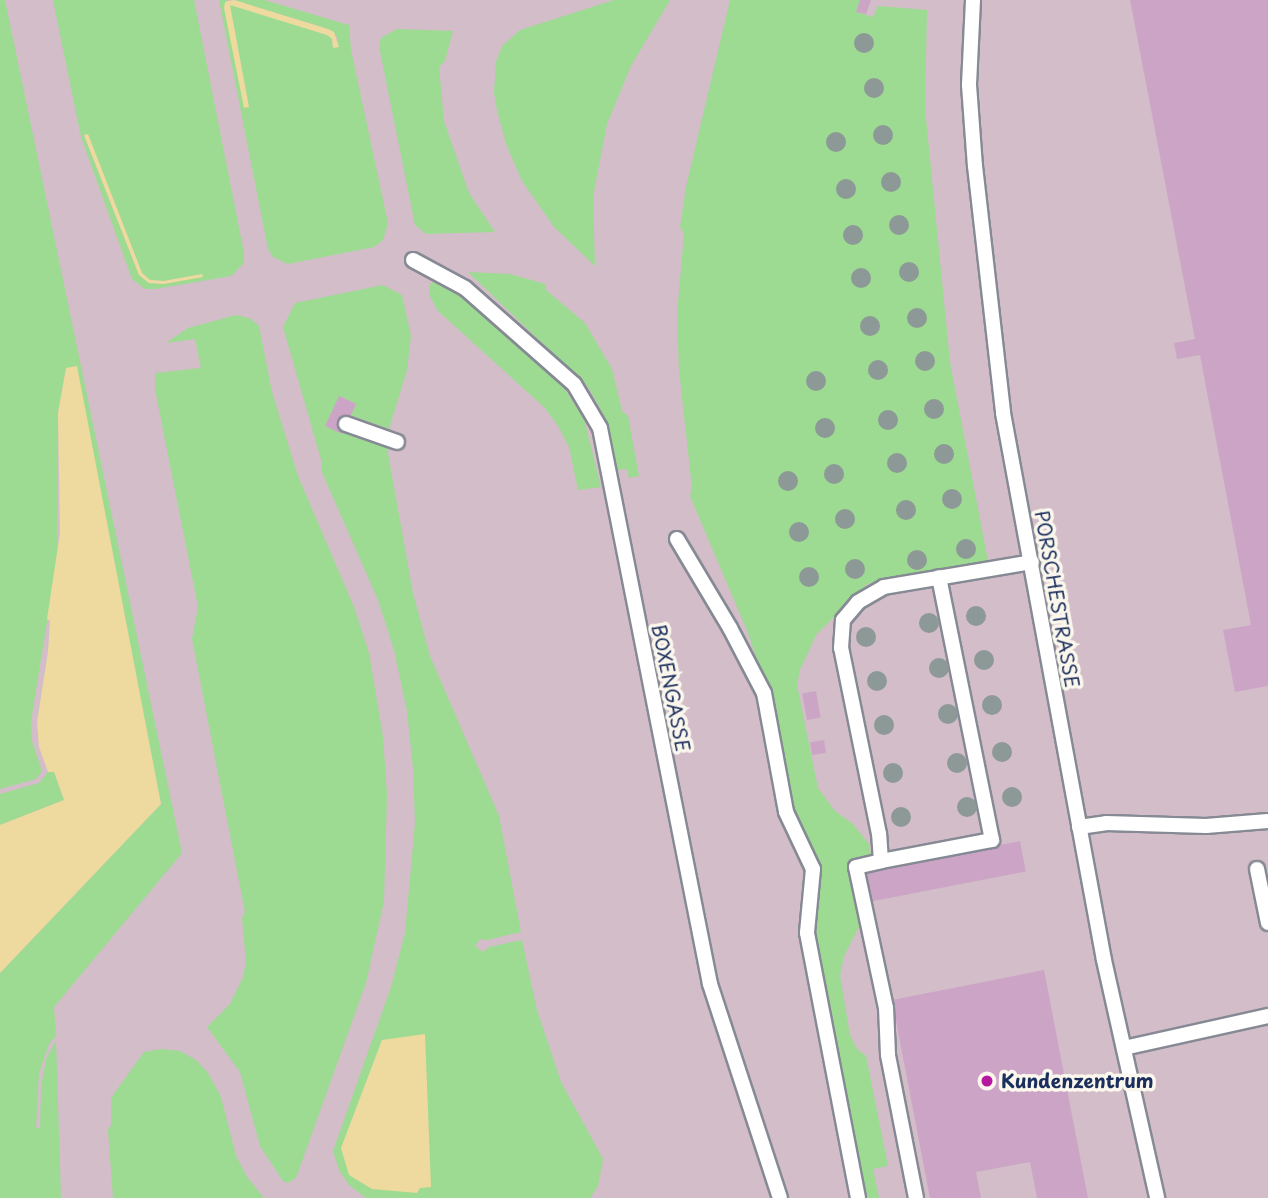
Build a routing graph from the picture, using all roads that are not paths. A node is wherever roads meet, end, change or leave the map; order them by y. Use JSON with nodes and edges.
{"nodes":[{"id":1,"x":973,"y":0,"type":"edge"},
{"id":2,"x":413,"y":260,"type":"dead end"},
{"id":3,"x":346,"y":424,"type":"dead end"},
{"id":4,"x":397,"y":442,"type":"dead end"},
{"id":5,"x":677,"y":539,"type":"dead end"},
{"id":6,"x":1031,"y":562,"type":"junction"},
{"id":7,"x":939,"y":577,"type":"junction"},
{"id":8,"x":1268,"y":821,"type":"edge"},
{"id":9,"x":1079,"y":827,"type":"junction"},
{"id":10,"x":881,"y":861,"type":"junction"},
{"id":11,"x":1257,"y":869,"type":"dead end"},
{"id":12,"x":1268,"y":923,"type":"edge"},
{"id":13,"x":1268,"y":1016,"type":"edge"},
{"id":14,"x":1124,"y":1048,"type":"junction"},
{"id":15,"x":780,"y":1198,"type":"edge"},
{"id":16,"x":858,"y":1198,"type":"edge"},
{"id":17,"x":916,"y":1198,"type":"edge"},
{"id":18,"x":1157,"y":1198,"type":"edge"}],
"edges":[{"from":1,"to":6,"type":"lane","name":"PORSCHESTRASSE"},
{"from":2,"to":15,"type":"lane","name":"BOXENGASSE"},
{"from":3,"to":4,"type":"lane"},
{"from":5,"to":16,"type":"lane"},
{"from":6,"to":7,"type":"lane"},
{"from":6,"to":9,"type":"lane","name":"PORSCHESTRASSE"},
{"from":7,"to":10,"type":"lane"},
{"from":7,"to":10,"type":"lane"},
{"from":8,"to":9,"type":"lane"},
{"from":9,"to":14,"type":"lane","name":"PORSCHESTRASSE"},
{"from":10,"to":17,"type":"lane"},
{"from":11,"to":12,"type":"lane"},
{"from":13,"to":14,"type":"lane"},
{"from":14,"to":18,"type":"lane","name":"PORSCHESTRASSE"}]}
